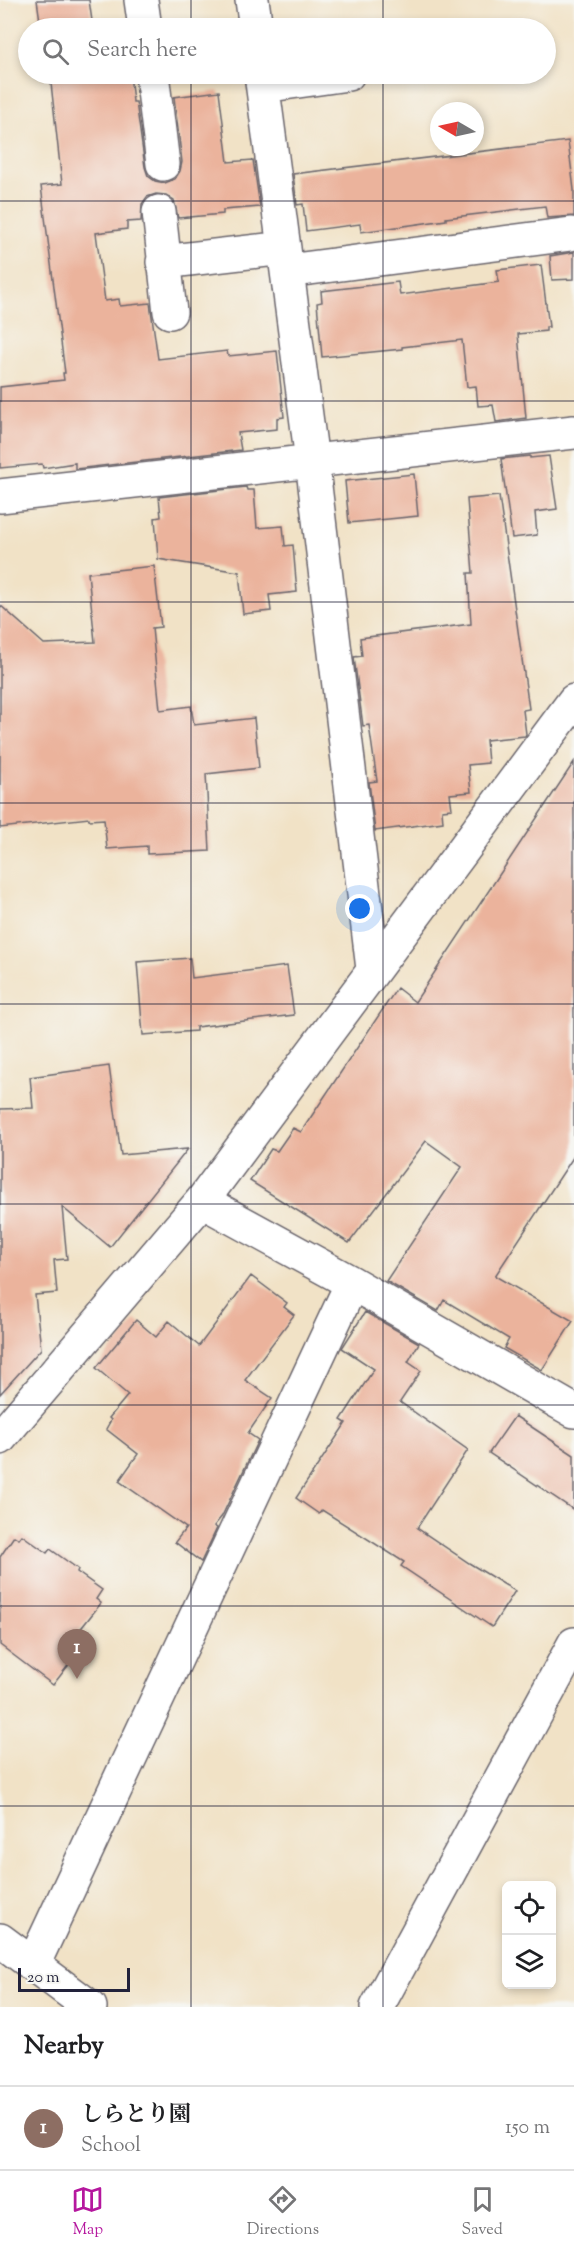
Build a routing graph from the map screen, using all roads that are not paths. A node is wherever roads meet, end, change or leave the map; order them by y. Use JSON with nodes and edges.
{"nodes":[{"id":1,"x":141,"y":0,"type":"edge"},
{"id":2,"x":252,"y":0,"type":"edge"},
{"id":3,"x":144,"y":18,"type":"edge"},
{"id":4,"x":255,"y":18,"type":"edge"},
{"id":5,"x":153,"y":84,"type":"edge"},
{"id":6,"x":263,"y":84,"type":"edge"},
{"id":7,"x":163,"y":164,"type":"dead end"},
{"id":8,"x":159,"y":212,"type":"dead end"},
{"id":9,"x":571,"y":234,"type":"dead end"},
{"id":10,"x":286,"y":259,"type":"junction"},
{"id":11,"x":164,"y":262,"type":"junction"},
{"id":12,"x":170,"y":312,"type":"dead end"},
{"id":13,"x":574,"y":432,"type":"edge"},
{"id":14,"x":312,"y":461,"type":"junction"},
{"id":15,"x":0,"y":496,"type":"edge"},
{"id":16,"x":574,"y":701,"type":"edge"},
{"id":17,"x":373,"y":969,"type":"junction"},
{"id":18,"x":202,"y":1201,"type":"junction"},
{"id":19,"x":351,"y":1283,"type":"junction"},
{"id":20,"x":574,"y":1411,"type":"edge"},
{"id":21,"x":0,"y":1438,"type":"edge"},
{"id":22,"x":574,"y":1644,"type":"edge"},
{"id":23,"x":0,"y":1940,"type":"edge"},
{"id":24,"x":33,"y":1965,"type":"junction"},
{"id":25,"x":90,"y":2007,"type":"edge"},
{"id":26,"x":377,"y":2007,"type":"edge"}],
"edges":[{"from":1,"to":3,"type":"street"},
{"from":2,"to":4,"type":"street"},
{"from":5,"to":7,"type":"street"},
{"from":6,"to":10,"type":"street"},
{"from":8,"to":11,"type":"street"},
{"from":9,"to":10,"type":"street"},
{"from":10,"to":11,"type":"street"},
{"from":10,"to":14,"type":"street"},
{"from":11,"to":12,"type":"street"},
{"from":13,"to":14,"type":"street"},
{"from":14,"to":15,"type":"street"},
{"from":14,"to":17,"type":"street"},
{"from":16,"to":17,"type":"street"},
{"from":17,"to":18,"type":"street"},
{"from":18,"to":19,"type":"street"},
{"from":18,"to":21,"type":"street"},
{"from":19,"to":20,"type":"street"},
{"from":19,"to":24,"type":"street"},
{"from":22,"to":26,"type":"street"},
{"from":23,"to":24,"type":"street"},
{"from":24,"to":25,"type":"street"}]}
